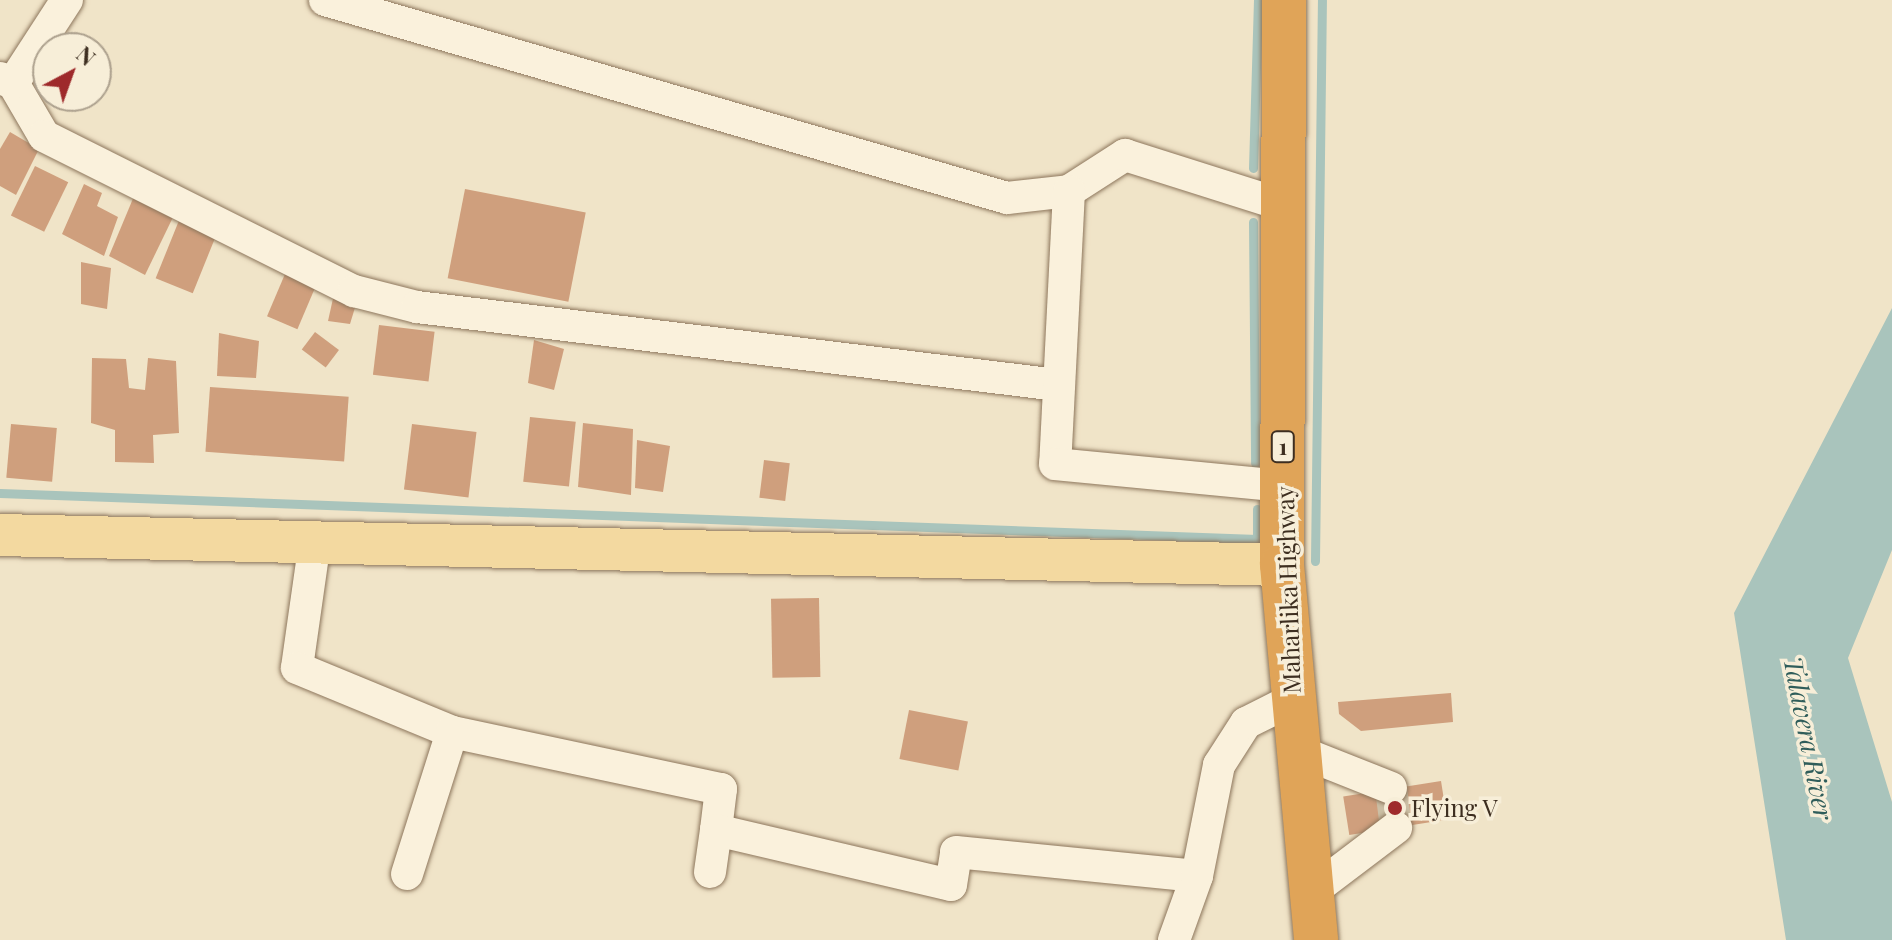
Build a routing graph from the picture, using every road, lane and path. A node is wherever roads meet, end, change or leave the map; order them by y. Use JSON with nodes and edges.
{"nodes":[{"id":1,"x":67,"y":0,"type":"edge"},
{"id":2,"x":325,"y":0,"type":"edge"},
{"id":3,"x":1284,"y":0,"type":"edge"},
{"id":4,"x":6,"y":81,"type":"edge"},
{"id":5,"x":1069,"y":191,"type":"junction"},
{"id":6,"x":1286,"y":206,"type":"junction"},
{"id":7,"x":1058,"y":385,"type":"junction"},
{"id":8,"x":1284,"y":486,"type":"junction"},
{"id":9,"x":0,"y":535,"type":"edge"},
{"id":10,"x":315,"y":541,"type":"junction"},
{"id":11,"x":1282,"y":565,"type":"junction"},
{"id":12,"x":1292,"y":700,"type":"junction"},
{"id":13,"x":452,"y":732,"type":"junction"},
{"id":14,"x":1298,"y":751,"type":"junction"},
{"id":15,"x":1391,"y":788,"type":"dead end"},
{"id":16,"x":1396,"y":828,"type":"dead end"},
{"id":17,"x":716,"y":830,"type":"junction"},
{"id":18,"x":710,"y":872,"type":"dead end"},
{"id":19,"x":407,"y":874,"type":"dead end"},
{"id":20,"x":1197,"y":876,"type":"junction"},
{"id":21,"x":1310,"y":893,"type":"junction"},
{"id":22,"x":1174,"y":940,"type":"edge"},
{"id":23,"x":1316,"y":940,"type":"edge"}],
"edges":[{"from":1,"to":4,"type":"street"},
{"from":2,"to":5,"type":"street"},
{"from":3,"to":6,"type":"highway","name":"Maharlika Highway","number":"1"},
{"from":4,"to":7,"type":"street"},
{"from":5,"to":6,"type":"street"},
{"from":5,"to":7,"type":"street"},
{"from":6,"to":8,"type":"highway","name":"Maharlika Highway","number":"1"},
{"from":7,"to":8,"type":"street"},
{"from":8,"to":11,"type":"highway","name":"Maharlika Highway","number":"1"},
{"from":9,"to":10,"type":"main road"},
{"from":10,"to":11,"type":"main road"},
{"from":10,"to":13,"type":"street"},
{"from":11,"to":12,"type":"highway","name":"Maharlika Highway","number":"1"},
{"from":12,"to":14,"type":"highway","name":"Maharlika Highway","number":"1"},
{"from":12,"to":20,"type":"street"},
{"from":13,"to":17,"type":"street"},
{"from":13,"to":19,"type":"street"},
{"from":14,"to":15,"type":"street"},
{"from":14,"to":21,"type":"highway","name":"Maharlika Highway","number":"1"},
{"from":16,"to":21,"type":"street"},
{"from":17,"to":18,"type":"street"},
{"from":17,"to":20,"type":"street"},
{"from":20,"to":22,"type":"street"},
{"from":21,"to":23,"type":"highway","name":"Maharlika Highway","number":"1"}]}
